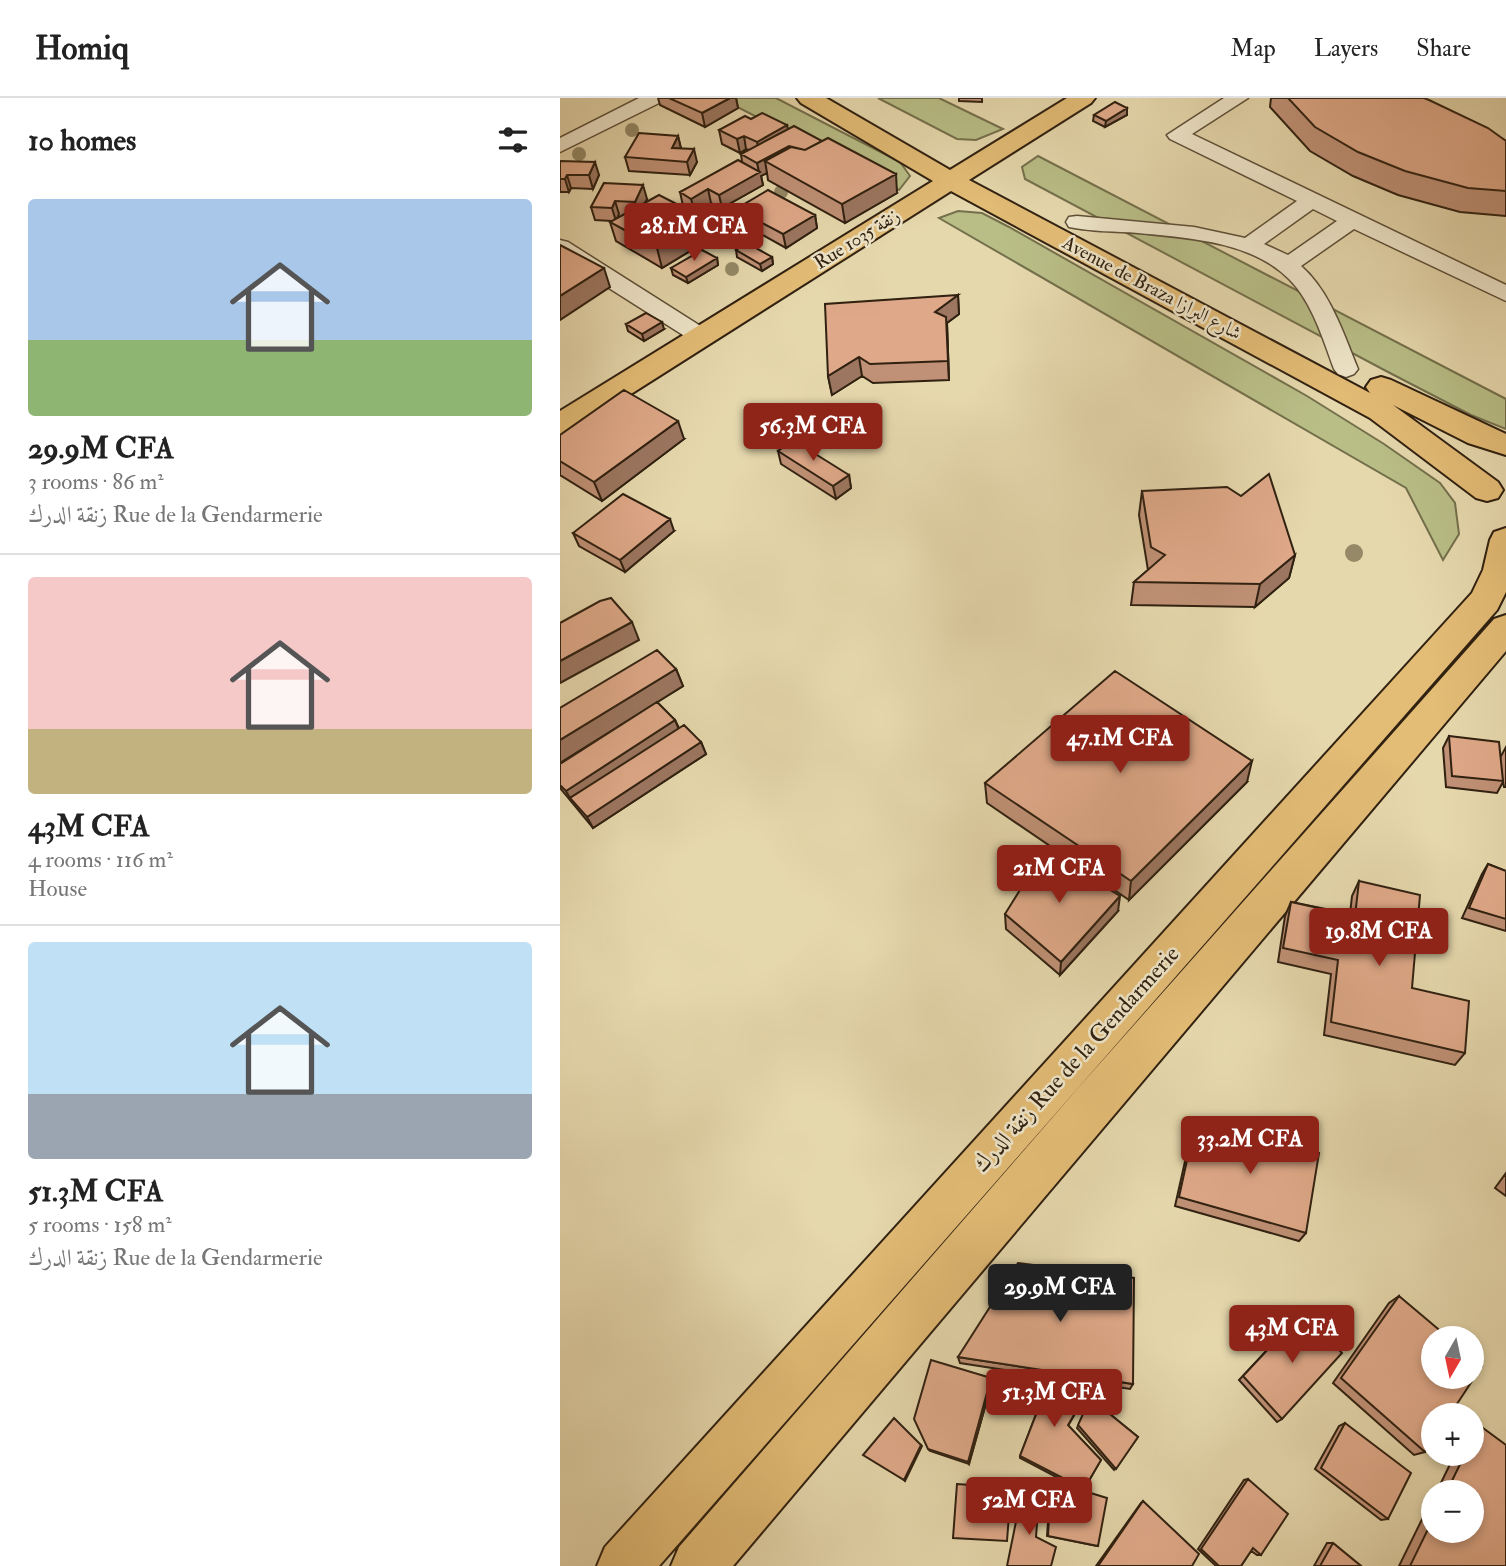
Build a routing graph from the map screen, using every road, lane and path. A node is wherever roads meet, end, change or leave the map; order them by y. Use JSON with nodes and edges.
{"nodes":[{"id":1,"x":654,"y":98,"type":"edge"},
{"id":2,"x":809,"y":98,"type":"edge"},
{"id":3,"x":848,"y":98,"type":"edge"},
{"id":4,"x":1083,"y":98,"type":"edge"},
{"id":5,"x":1238,"y":98,"type":"edge"},
{"id":6,"x":560,"y":146,"type":"edge"},
{"id":7,"x":974,"y":165,"type":"junction"},
{"id":8,"x":949,"y":180,"type":"junction"},
{"id":9,"x":1312,"y":200,"type":"junction"},
{"id":10,"x":1352,"y":220,"type":"junction"},
{"id":11,"x":1077,"y":222,"type":"junction"},
{"id":12,"x":1248,"y":245,"type":"junction"},
{"id":13,"x":560,"y":247,"type":"edge"},
{"id":14,"x":1287,"y":266,"type":"junction"},
{"id":15,"x":1506,"y":293,"type":"edge"},
{"id":16,"x":702,"y":337,"type":"junction"},
{"id":17,"x":1346,"y":369,"type":"junction"},
{"id":18,"x":560,"y":425,"type":"edge"},
{"id":19,"x":1506,"y":445,"type":"edge"},
{"id":20,"x":1506,"y":460,"type":"edge"},
{"id":21,"x":1487,"y":490,"type":"junction"},
{"id":22,"x":1506,"y":525,"type":"edge"},
{"id":23,"x":1506,"y":540,"type":"edge"},
{"id":24,"x":1506,"y":628,"type":"edge"},
{"id":25,"x":625,"y":1566,"type":"edge"},
{"id":26,"x":698,"y":1566,"type":"edge"}],
"edges":[{"from":1,"to":6,"type":"street"},
{"from":2,"to":8,"type":"main road","name":"Avenue de Braza شارع البرازا"},
{"from":3,"to":7,"type":"main road","name":"Avenue de Braza شارع البرازا"},
{"from":4,"to":7,"type":"main road","name":"Rue 1035 زنقة"},
{"from":5,"to":9,"type":"street"},
{"from":7,"to":8,"type":"main road","name":"Rue 1035 زنقة"},
{"from":7,"to":11,"type":"main road","name":"Avenue de Braza شارع البرازا"},
{"from":8,"to":16,"type":"main road","name":"Rue 1035 زنقة"},
{"from":8,"to":21,"type":"main road","name":"Avenue de Braza شارع البرازا"},
{"from":9,"to":10,"type":"street"},
{"from":9,"to":12,"type":"street"},
{"from":10,"to":14,"type":"street"},
{"from":10,"to":15,"type":"street"},
{"from":11,"to":12,"type":"street"},
{"from":11,"to":17,"type":"main road","name":"Avenue de Braza شارع البرازا"},
{"from":12,"to":14,"type":"street"},
{"from":13,"to":16,"type":"street"},
{"from":14,"to":17,"type":"street"},
{"from":16,"to":18,"type":"main road","name":"Rue 1035 زنقة"},
{"from":17,"to":19,"type":"main road","name":"Avenue de Braza شارع البرازا"},
{"from":20,"to":21,"type":"main road"},
{"from":21,"to":22,"type":"main road"},
{"from":23,"to":25,"type":"main road","name":"زنقة الدرك Rue de la Gendarmerie"},
{"from":24,"to":26,"type":"main road","name":"زنقة الدرك Rue de la Gendarmerie"}]}
